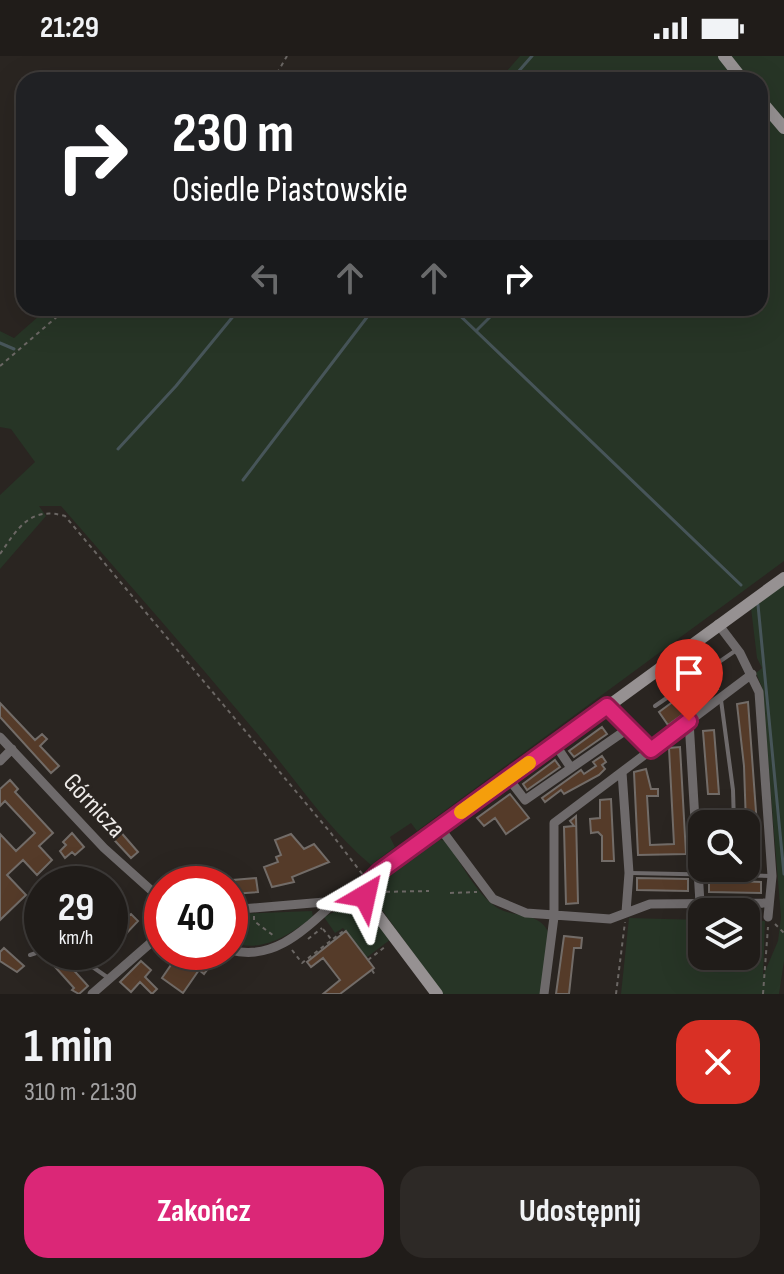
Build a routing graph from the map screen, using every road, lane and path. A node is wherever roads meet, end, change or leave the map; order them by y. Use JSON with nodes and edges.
{"nodes":[{"id":1,"x":724,"y":56,"type":"edge"},
{"id":2,"x":737,"y":72,"type":"edge"},
{"id":3,"x":768,"y":109,"type":"edge"},
{"id":4,"x":784,"y":128,"type":"edge"},
{"id":5,"x":58,"y":316,"type":"edge"},
{"id":6,"x":0,"y":366,"type":"edge"},
{"id":7,"x":0,"y":554,"type":"edge"},
{"id":8,"x":784,"y":578,"type":"edge"},
{"id":9,"x":718,"y":624,"type":"junction"},
{"id":10,"x":737,"y":649,"type":"junction"},
{"id":11,"x":752,"y":674,"type":"junction"},
{"id":12,"x":721,"y":698,"type":"junction"},
{"id":13,"x":607,"y":706,"type":"junction"},
{"id":14,"x":655,"y":706,"type":"dead end"},
{"id":15,"x":689,"y":721,"type":"junction"},
{"id":16,"x":629,"y":728,"type":"junction"},
{"id":17,"x":0,"y":737,"type":"edge"},
{"id":18,"x":555,"y":744,"type":"junction"},
{"id":19,"x":12,"y":749,"type":"junction"},
{"id":20,"x":651,"y":750,"type":"junction"},
{"id":21,"x":0,"y":761,"type":"edge"},
{"id":22,"x":571,"y":768,"type":"junction"},
{"id":23,"x":622,"y":772,"type":"junction"},
{"id":24,"x":508,"y":778,"type":"junction"},
{"id":25,"x":695,"y":810,"type":"edge"},
{"id":26,"x":734,"y":810,"type":"edge"},
{"id":27,"x":440,"y":828,"type":"junction"},
{"id":28,"x":629,"y":873,"type":"junction"},
{"id":29,"x":760,"y":874,"type":"edge"},
{"id":30,"x":688,"y":875,"type":"edge"},
{"id":31,"x":772,"y":876,"type":"junction"},
{"id":32,"x":144,"y":884,"type":"edge"},
{"id":33,"x":370,"y":886,"type":"junction"},
{"id":34,"x":429,"y":891,"type":"dead end"},
{"id":35,"x":486,"y":892,"type":"junction"},
{"id":36,"x":450,"y":893,"type":"dead end"},
{"id":37,"x":336,"y":901,"type":"junction"},
{"id":38,"x":688,"y":903,"type":"edge"},
{"id":39,"x":760,"y":903,"type":"edge"},
{"id":40,"x":767,"y":903,"type":"junction"},
{"id":41,"x":248,"y":908,"type":"edge"},
{"id":42,"x":253,"y":908,"type":"junction"},
{"id":43,"x":626,"y":912,"type":"junction"},
{"id":44,"x":554,"y":917,"type":"junction"},
{"id":45,"x":768,"y":917,"type":"junction"},
{"id":46,"x":784,"y":933,"type":"edge"},
{"id":47,"x":343,"y":934,"type":"dead end"},
{"id":48,"x":312,"y":936,"type":"junction"},
{"id":49,"x":396,"y":939,"type":"junction"},
{"id":50,"x":315,"y":940,"type":"dead end"},
{"id":51,"x":331,"y":940,"type":"junction"},
{"id":52,"x":299,"y":942,"type":"dead end"},
{"id":53,"x":280,"y":944,"type":"junction"},
{"id":54,"x":144,"y":948,"type":"edge"},
{"id":55,"x":248,"y":952,"type":"edge"},
{"id":56,"x":368,"y":960,"type":"dead end"},
{"id":57,"x":97,"y":970,"type":"edge"},
{"id":58,"x":372,"y":970,"type":"dead end"},
{"id":59,"x":375,"y":975,"type":"dead end"},
{"id":60,"x":109,"y":978,"type":"junction"},
{"id":61,"x":92,"y":994,"type":"edge"},
{"id":62,"x":437,"y":994,"type":"edge"},
{"id":63,"x":544,"y":994,"type":"edge"},
{"id":64,"x":616,"y":994,"type":"edge"},
{"id":65,"x":763,"y":994,"type":"edge"}],
"edges":[{"from":1,"to":2,"type":"street"},
{"from":3,"to":4,"type":"street"},
{"from":5,"to":6,"type":"path"},
{"from":7,"to":33,"type":"path"},
{"from":8,"to":9,"type":"street"},
{"from":9,"to":10,"type":"street"},
{"from":9,"to":13,"type":"street"},
{"from":10,"to":11,"type":"street"},
{"from":10,"to":14,"type":"lane"},
{"from":11,"to":12,"type":"street"},
{"from":11,"to":31,"type":"street"},
{"from":12,"to":15,"type":"street"},
{"from":12,"to":26,"type":"lane"},
{"from":13,"to":16,"type":"street"},
{"from":13,"to":18,"type":"street"},
{"from":15,"to":20,"type":"street"},
{"from":15,"to":25,"type":"street"},
{"from":16,"to":20,"type":"street"},
{"from":16,"to":22,"type":"street"},
{"from":17,"to":19,"type":"street","name":"Górnicza"},
{"from":18,"to":22,"type":"street"},
{"from":18,"to":24,"type":"street"},
{"from":19,"to":21,"type":"street"},
{"from":19,"to":32,"type":"street","name":"Górnicza"},
{"from":20,"to":23,"type":"street"},
{"from":22,"to":24,"type":"street"},
{"from":23,"to":28,"type":"street"},
{"from":23,"to":44,"type":"street"},
{"from":24,"to":27,"type":"street"},
{"from":27,"to":33,"type":"street"},
{"from":27,"to":35,"type":"street"},
{"from":28,"to":30,"type":"lane"},
{"from":28,"to":43,"type":"street"},
{"from":29,"to":31,"type":"lane"},
{"from":31,"to":40,"type":"street"},
{"from":33,"to":34,"type":"path"},
{"from":33,"to":37,"type":"street"},
{"from":33,"to":49,"type":"street"},
{"from":35,"to":36,"type":"path"},
{"from":35,"to":44,"type":"street"},
{"from":37,"to":42,"type":"street"},
{"from":37,"to":53,"type":"street"},
{"from":38,"to":43,"type":"street"},
{"from":39,"to":40,"type":"street"},
{"from":40,"to":45,"type":"street"},
{"from":41,"to":42,"type":"street"},
{"from":42,"to":53,"type":"path"},
{"from":43,"to":44,"type":"street"},
{"from":43,"to":64,"type":"path"},
{"from":44,"to":63,"type":"street"},
{"from":45,"to":46,"type":"path"},
{"from":45,"to":65,"type":"path"},
{"from":47,"to":51,"type":"path"},
{"from":48,"to":50,"type":"path"},
{"from":48,"to":51,"type":"path"},
{"from":48,"to":52,"type":"path"},
{"from":49,"to":56,"type":"path"},
{"from":49,"to":62,"type":"street"},
{"from":51,"to":53,"type":"path"},
{"from":53,"to":55,"type":"street"},
{"from":54,"to":60,"type":"street"},
{"from":57,"to":60,"type":"lane"},
{"from":58,"to":59,"type":"path"},
{"from":60,"to":61,"type":"street"}]}
